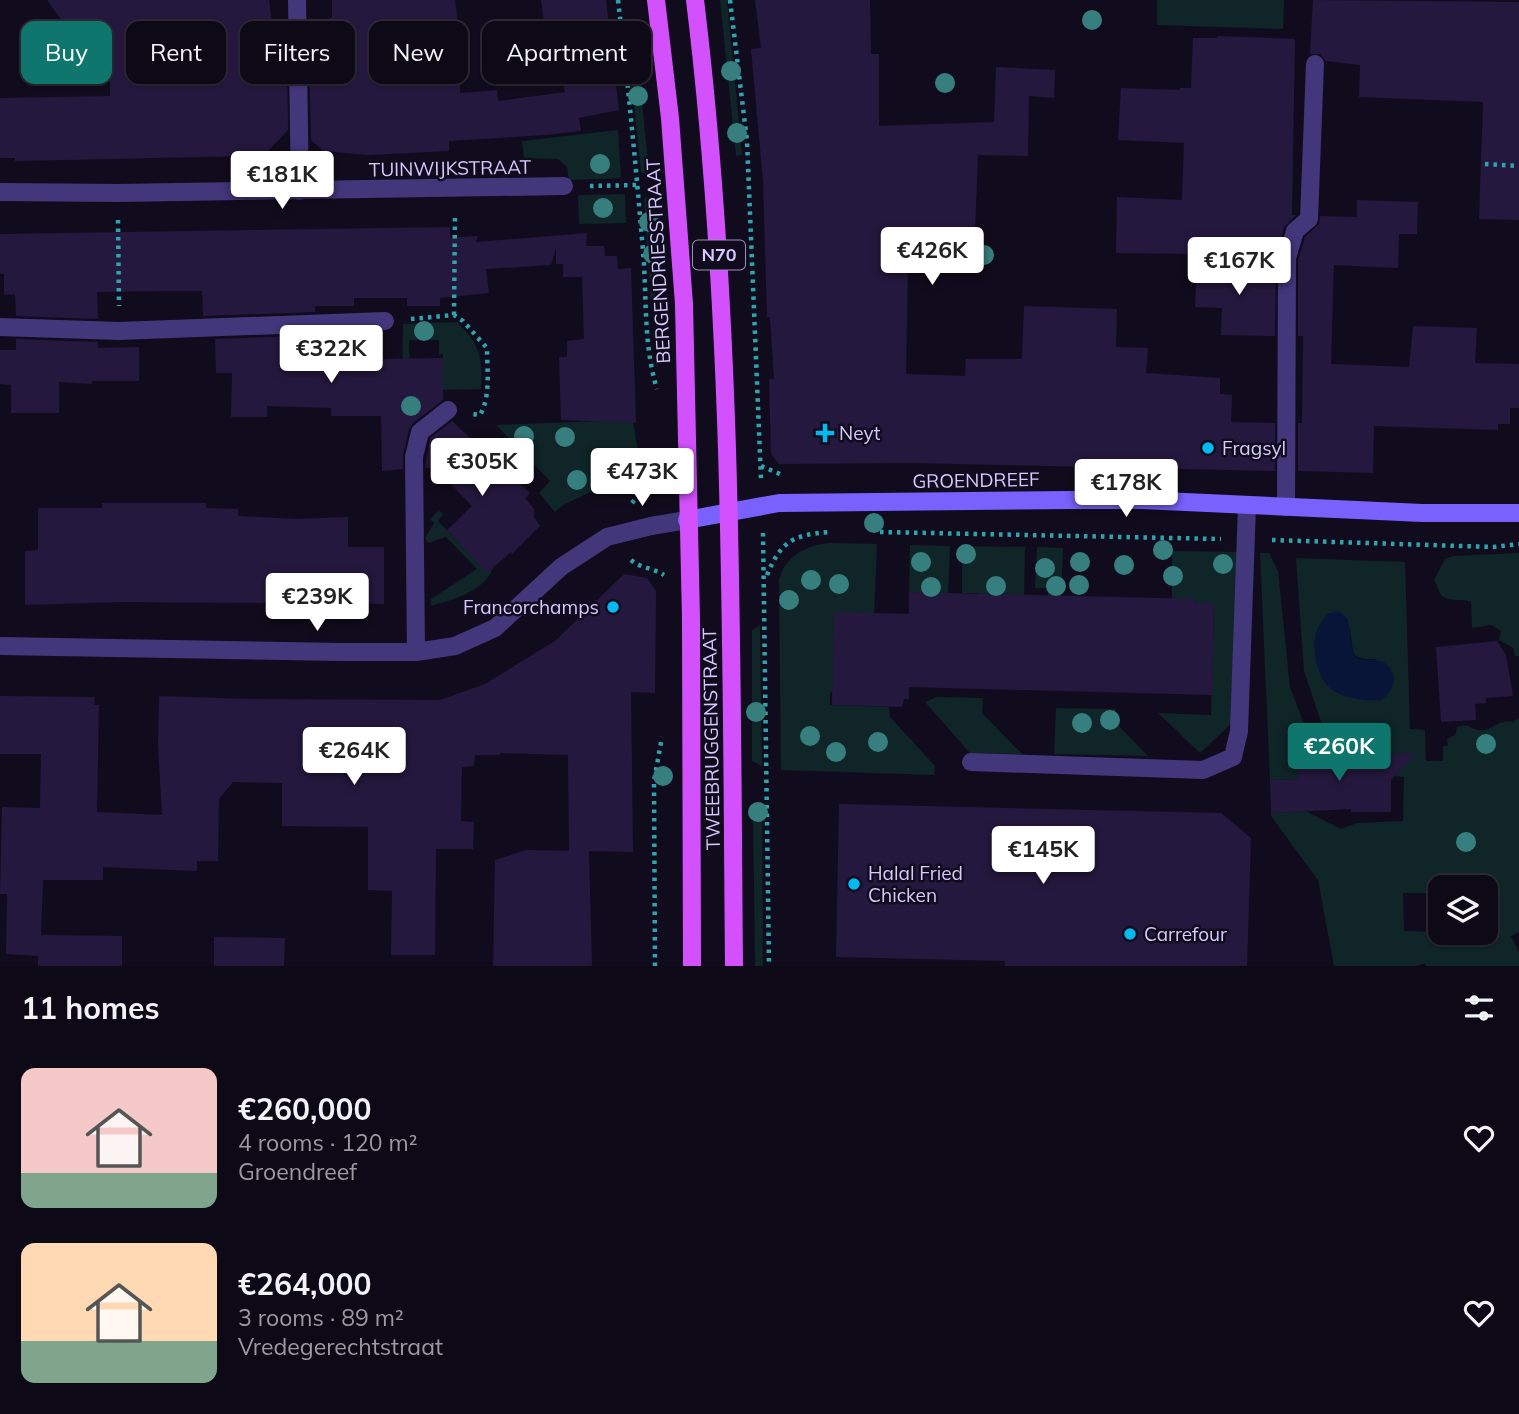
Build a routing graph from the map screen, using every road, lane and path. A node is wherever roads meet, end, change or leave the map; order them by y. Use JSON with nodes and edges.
{"nodes":[{"id":1,"x":296,"y":0,"type":"edge"},
{"id":2,"x":618,"y":0,"type":"edge"},
{"id":3,"x":656,"y":0,"type":"edge"},
{"id":4,"x":695,"y":0,"type":"edge"},
{"id":5,"x":1315,"y":64,"type":"dead end"},
{"id":6,"x":1485,"y":164,"type":"dead end"},
{"id":7,"x":1519,"y":166,"type":"edge"},
{"id":8,"x":638,"y":185,"type":"junction"},
{"id":9,"x":564,"y":187,"type":"joint"},
{"id":10,"x":456,"y":189,"type":"junction"},
{"id":11,"x":300,"y":191,"type":"junction"},
{"id":12,"x":0,"y":192,"type":"edge"},
{"id":13,"x":118,"y":193,"type":"junction"},
{"id":14,"x":1200,"y":250,"type":"dead end"},
{"id":15,"x":1287,"y":258,"type":"junction"},
{"id":16,"x":454,"y":315,"type":"junction"},
{"id":17,"x":385,"y":321,"type":"joint"},
{"id":18,"x":0,"y":327,"type":"edge"},
{"id":19,"x":119,"y":331,"type":"junction"},
{"id":20,"x":660,"y":399,"type":"dead end"},
{"id":21,"x":448,"y":410,"type":"joint"},
{"id":22,"x":661,"y":468,"type":"dead end"},
{"id":23,"x":1247,"y":505,"type":"junction"},
{"id":24,"x":1286,"y":507,"type":"junction"},
{"id":25,"x":729,"y":512,"type":"junction"},
{"id":26,"x":1519,"y":513,"type":"edge"},
{"id":27,"x":687,"y":520,"type":"junction"},
{"id":28,"x":834,"y":532,"type":"dead end"},
{"id":29,"x":871,"y":532,"type":"dead end"},
{"id":30,"x":607,"y":537,"type":"junction"},
{"id":31,"x":1246,"y":539,"type":"junction"},
{"id":32,"x":1519,"y":544,"type":"edge"},
{"id":33,"x":765,"y":579,"type":"dead end"},
{"id":34,"x":667,"y":580,"type":"dead end"},
{"id":35,"x":0,"y":646,"type":"edge"},
{"id":36,"x":416,"y":652,"type":"junction"},
{"id":37,"x":664,"y":731,"type":"dead end"},
{"id":38,"x":971,"y":762,"type":"dead end"},
{"id":39,"x":655,"y":966,"type":"edge"},
{"id":40,"x":692,"y":966,"type":"edge"},
{"id":41,"x":734,"y":966,"type":"edge"}],
"edges":[{"from":1,"to":11,"type":"street"},
{"from":2,"to":8,"type":"path"},
{"from":3,"to":27,"type":"main road","name":"BERGENDRIESSTRAAT","number":"N70"},
{"from":4,"to":25,"type":"main road","number":"N70"},
{"from":5,"to":15,"type":"street"},
{"from":6,"to":7,"type":"path"},
{"from":8,"to":9,"type":"path"},
{"from":8,"to":20,"type":"path"},
{"from":9,"to":10,"type":"street","name":"TUINWIJKSTRAAT"},
{"from":10,"to":11,"type":"street","name":"TUINWIJKSTRAAT"},
{"from":10,"to":16,"type":"path"},
{"from":11,"to":13,"type":"street","name":"TUINWIJKSTRAAT"},
{"from":12,"to":13,"type":"street","name":"TUINWIJKSTRAAT"},
{"from":13,"to":19,"type":"path"},
{"from":14,"to":15,"type":"street"},
{"from":15,"to":24,"type":"street"},
{"from":16,"to":17,"type":"path"},
{"from":16,"to":21,"type":"path"},
{"from":17,"to":19,"type":"street"},
{"from":18,"to":19,"type":"street"},
{"from":21,"to":36,"type":"street"},
{"from":22,"to":30,"type":"path"},
{"from":23,"to":24,"type":"street","name":"GROENDREEF"},
{"from":23,"to":25,"type":"street","name":"GROENDREEF"},
{"from":23,"to":31,"type":"street"},
{"from":24,"to":26,"type":"street","name":"GROENDREEF"},
{"from":25,"to":27,"type":"street","name":"GROENDREEF"},
{"from":25,"to":41,"type":"main road","name":"TWEEBRUGGENSTRAAT","number":"N70"},
{"from":27,"to":30,"type":"street"},
{"from":27,"to":40,"type":"main road","name":"TWEEBRUGGENSTRAAT","number":"N70"},
{"from":28,"to":33,"type":"path"},
{"from":29,"to":31,"type":"path"},
{"from":30,"to":34,"type":"path"},
{"from":30,"to":36,"type":"street"},
{"from":31,"to":32,"type":"path"},
{"from":31,"to":38,"type":"street"},
{"from":35,"to":36,"type":"street"},
{"from":37,"to":39,"type":"path"}]}
